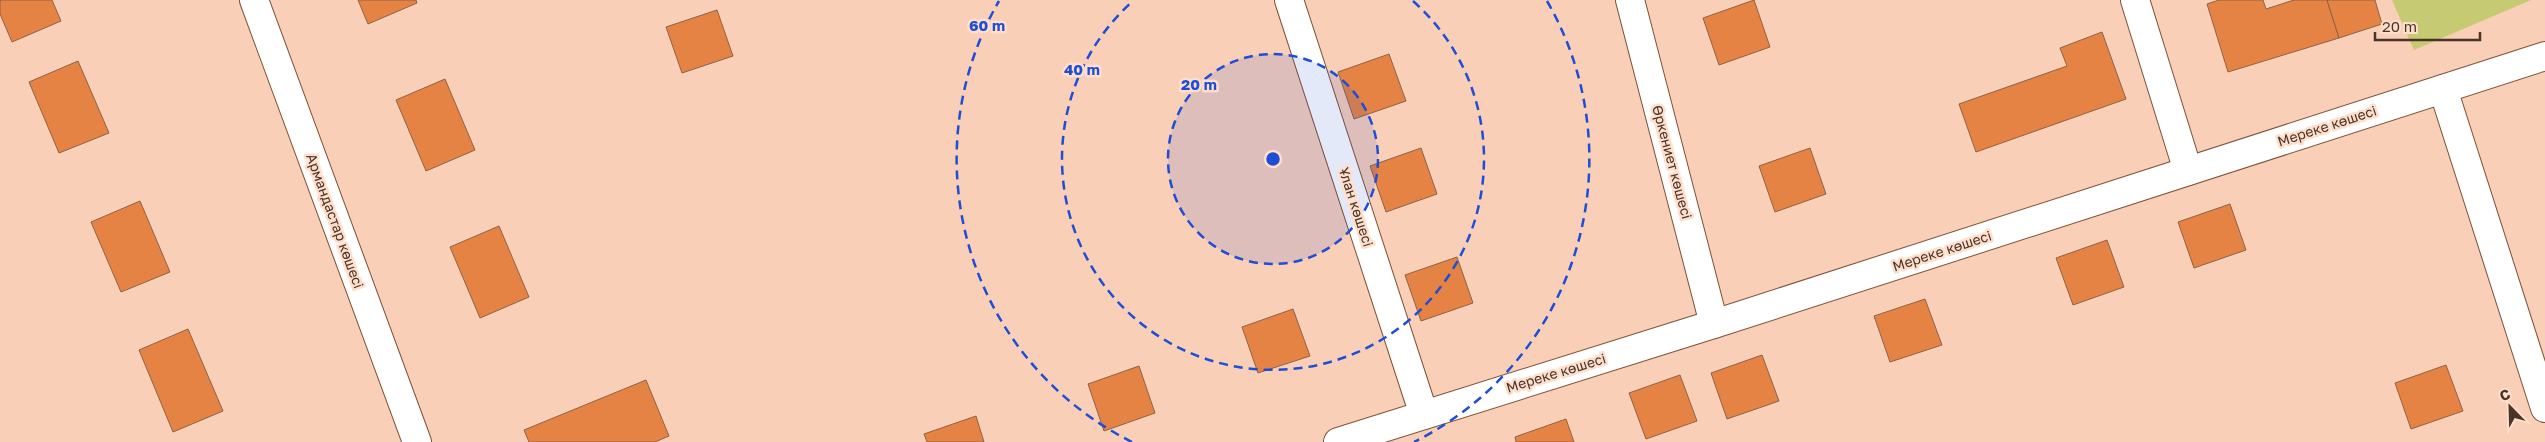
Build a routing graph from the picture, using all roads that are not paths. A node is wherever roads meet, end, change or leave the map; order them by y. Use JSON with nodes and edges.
{"nodes":[{"id":1,"x":254,"y":0,"type":"edge"},
{"id":2,"x":1289,"y":0,"type":"edge"},
{"id":3,"x":1630,"y":0,"type":"edge"},
{"id":4,"x":2135,"y":0,"type":"edge"},
{"id":5,"x":2545,"y":56,"type":"edge"},
{"id":6,"x":2443,"y":89,"type":"junction"},
{"id":7,"x":2188,"y":171,"type":"junction"},
{"id":8,"x":1714,"y":324,"type":"junction"},
{"id":9,"x":2545,"y":408,"type":"edge"},
{"id":10,"x":1424,"y":415,"type":"junction"},
{"id":11,"x":1382,"y":435,"type":"edge"},
{"id":12,"x":417,"y":442,"type":"edge"},
{"id":13,"x":1338,"y":442,"type":"edge"}],
"edges":[{"from":1,"to":12,"type":"street","name":"Армандастар көшесі"},
{"from":2,"to":10,"type":"street","name":"Ұлан көшесі"},
{"from":3,"to":8,"type":"street","name":"Өркениет көшесі"},
{"from":4,"to":7,"type":"street"},
{"from":5,"to":6,"type":"street","name":"Мереке көшесі"},
{"from":6,"to":7,"type":"street","name":"Мереке көшесі"},
{"from":6,"to":9,"type":"street"},
{"from":7,"to":8,"type":"street","name":"Мереке көшесі"},
{"from":8,"to":10,"type":"street","name":"Мереке көшесі"},
{"from":10,"to":11,"type":"street","name":"Мереке көшесі"},
{"from":11,"to":13,"type":"street","name":"Мереке көшесі"}]}
